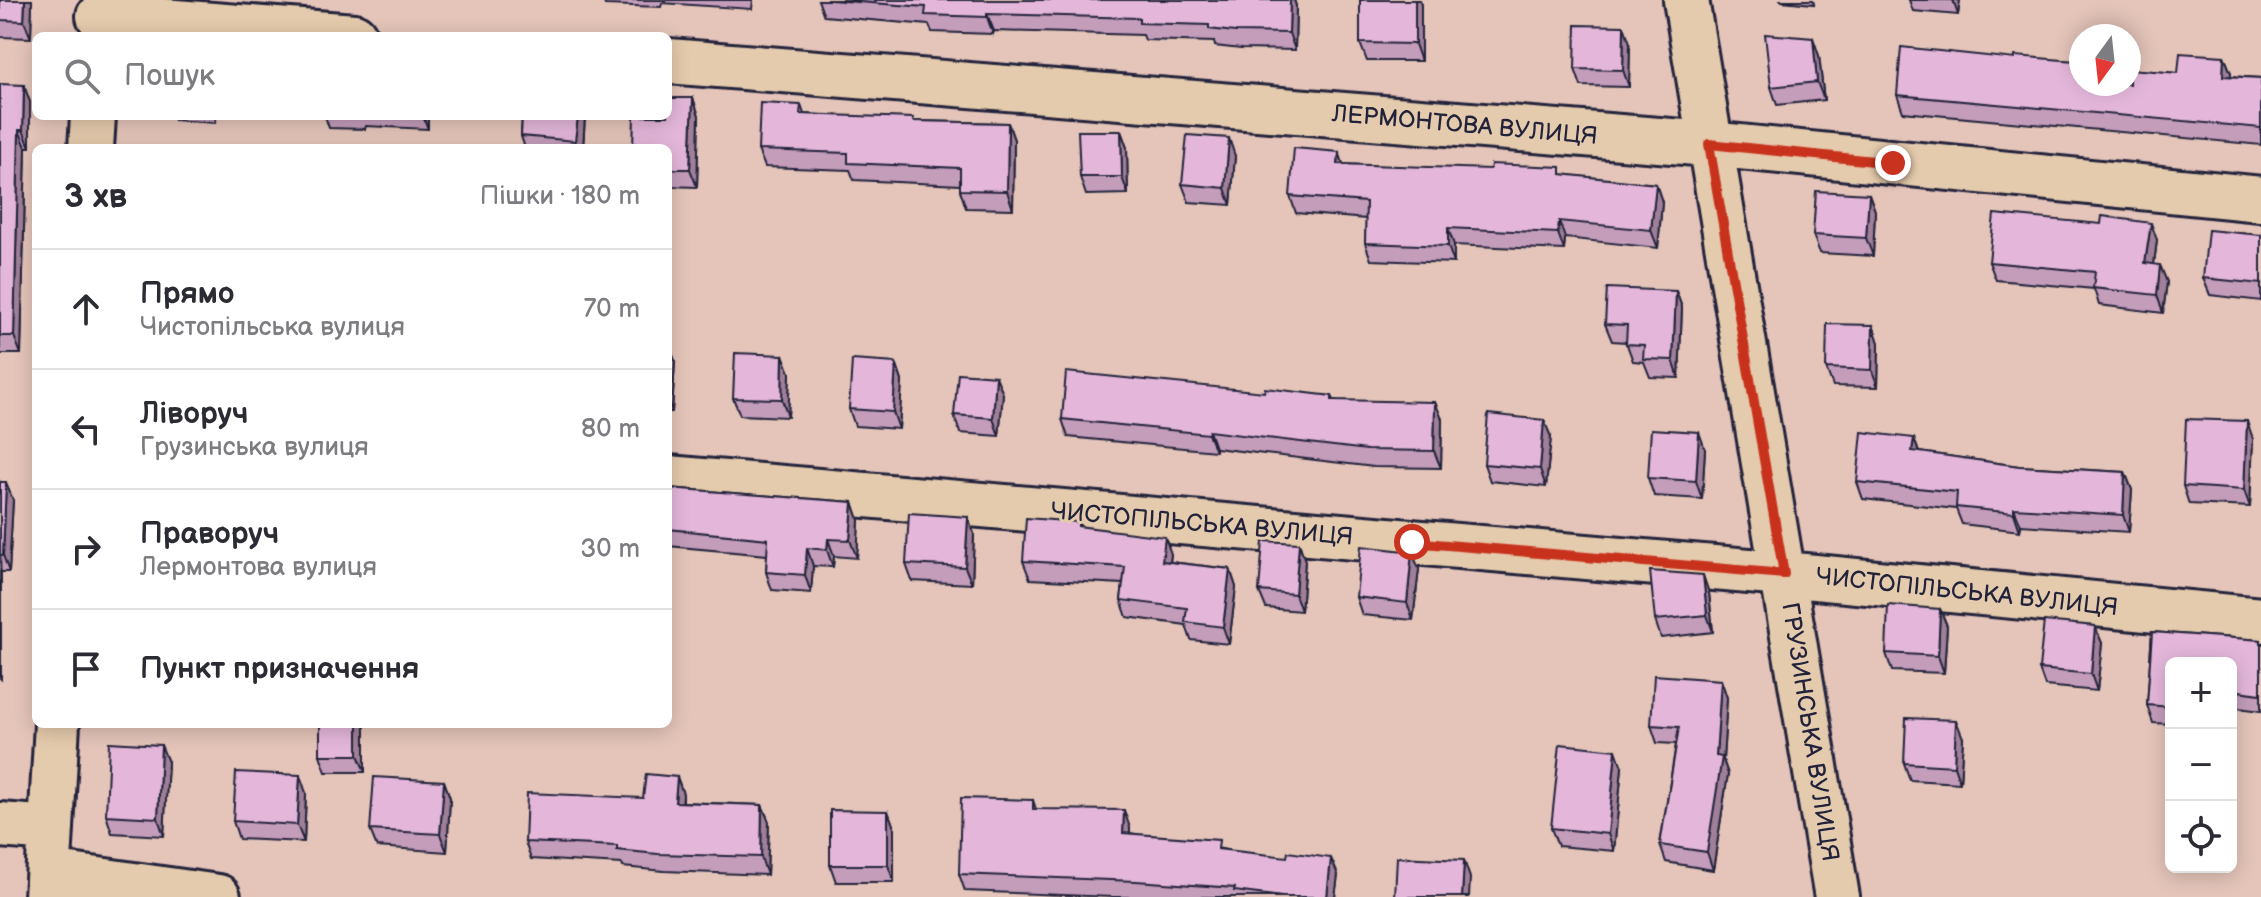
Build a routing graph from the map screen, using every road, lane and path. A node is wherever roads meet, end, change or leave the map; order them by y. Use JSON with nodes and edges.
{"nodes":[{"id":1,"x":1686,"y":0,"type":"edge"},
{"id":2,"x":99,"y":17,"type":"edge"},
{"id":3,"x":300,"y":32,"type":"edge"},
{"id":4,"x":672,"y":61,"type":"edge"},
{"id":5,"x":93,"y":120,"type":"edge"},
{"id":6,"x":91,"y":144,"type":"edge"},
{"id":7,"x":1709,"y":144,"type":"junction"},
{"id":8,"x":2261,"y":199,"type":"edge"},
{"id":9,"x":672,"y":478,"type":"edge"},
{"id":10,"x":1784,"y":574,"type":"junction"},
{"id":11,"x":2261,"y":620,"type":"edge"},
{"id":12,"x":57,"y":728,"type":"edge"},
{"id":13,"x":0,"y":825,"type":"edge"},
{"id":14,"x":51,"y":829,"type":"junction"},
{"id":15,"x":48,"y":885,"type":"edge"},
{"id":16,"x":218,"y":897,"type":"edge"},
{"id":17,"x":1837,"y":897,"type":"edge"}],
"edges":[{"from":1,"to":7,"type":"street","name":"ГРУЗИНСЬКА ВУЛИЦЯ"},
{"from":2,"to":3,"type":"street"},
{"from":4,"to":7,"type":"street","name":"ЛЕРМОНТОВА ВУЛИЦЯ"},
{"from":5,"to":6,"type":"street"},
{"from":7,"to":8,"type":"street","name":"ЛЕРМОНТОВА ВУЛИЦЯ"},
{"from":7,"to":10,"type":"street","name":"ГРУЗИНСЬКА ВУЛИЦЯ"},
{"from":9,"to":10,"type":"street","name":"ЧИСТОПІЛЬСЬКА ВУЛИЦЯ"},
{"from":10,"to":11,"type":"street","name":"ЧИСТОПІЛЬСЬКА ВУЛИЦЯ"},
{"from":10,"to":17,"type":"street","name":"ГРУЗИНСЬКА ВУЛИЦЯ"},
{"from":12,"to":14,"type":"street"},
{"from":13,"to":14,"type":"street"},
{"from":14,"to":15,"type":"street"},
{"from":15,"to":16,"type":"street"}]}
